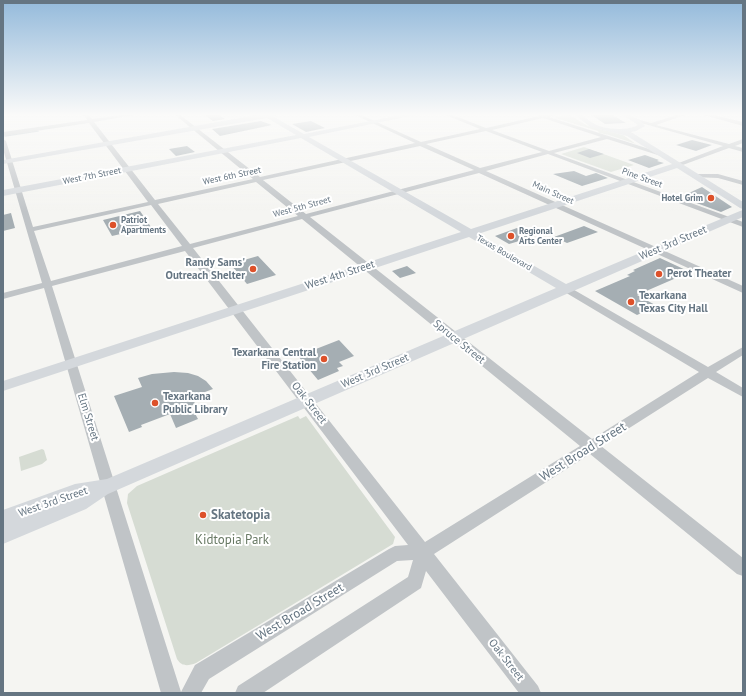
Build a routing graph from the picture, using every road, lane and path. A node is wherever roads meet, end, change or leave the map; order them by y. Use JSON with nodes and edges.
{"nodes":[{"id":1,"x":5,"y":146,"type":"edge"},
{"id":2,"x":89,"y":146,"type":"edge"},
{"id":3,"x":111,"y":146,"type":"edge"},
{"id":4,"x":216,"y":146,"type":"edge"},
{"id":5,"x":246,"y":146,"type":"edge"},
{"id":6,"x":319,"y":146,"type":"edge"},
{"id":7,"x":411,"y":146,"type":"edge"},
{"id":8,"x":427,"y":146,"type":"edge"},
{"id":9,"x":531,"y":146,"type":"edge"},
{"id":10,"x":572,"y":146,"type":"edge"},
{"id":11,"x":636,"y":146,"type":"edge"},
{"id":12,"x":649,"y":146,"type":"edge"},
{"id":13,"x":728,"y":146,"type":"edge"},
{"id":14,"x":731,"y":146,"type":"edge"},
{"id":15,"x":743,"y":150,"type":"edge"},
{"id":16,"x":222,"y":151,"type":"junction"},
{"id":17,"x":548,"y":153,"type":"junction"},
{"id":18,"x":663,"y":155,"type":"junction"},
{"id":19,"x":345,"y":161,"type":"junction"},
{"id":20,"x":3,"y":162,"type":"edge"},
{"id":21,"x":678,"y":164,"type":"junction"},
{"id":22,"x":128,"y":169,"type":"junction"},
{"id":23,"x":479,"y":171,"type":"junction"},
{"id":24,"x":695,"y":176,"type":"junction"},
{"id":25,"x":258,"y":180,"type":"junction"},
{"id":26,"x":626,"y":182,"type":"junction"},
{"id":27,"x":743,"y":183,"type":"edge"},
{"id":28,"x":18,"y":190,"type":"junction"},
{"id":29,"x":399,"y":192,"type":"junction"},
{"id":30,"x":3,"y":193,"type":"edge"},
{"id":31,"x":154,"y":203,"type":"junction"},
{"id":32,"x":556,"y":205,"type":"junction"},
{"id":33,"x":743,"y":206,"type":"edge"},
{"id":34,"x":743,"y":212,"type":"edge"},
{"id":35,"x":304,"y":217,"type":"junction"},
{"id":36,"x":728,"y":220,"type":"junction"},
{"id":37,"x":743,"y":225,"type":"edge"},
{"id":38,"x":30,"y":230,"type":"junction"},
{"id":39,"x":469,"y":232,"type":"junction"},
{"id":40,"x":189,"y":247,"type":"junction"},
{"id":41,"x":655,"y":251,"type":"junction"},
{"id":42,"x":366,"y":266,"type":"junction"},
{"id":43,"x":48,"y":285,"type":"junction"},
{"id":44,"x":566,"y":289,"type":"junction"},
{"id":45,"x":743,"y":290,"type":"edge"},
{"id":46,"x":3,"y":296,"type":"edge"},
{"id":47,"x":236,"y":309,"type":"junction"},
{"id":48,"x":454,"y":337,"type":"junction"},
{"id":49,"x":743,"y":350,"type":"edge"},
{"id":50,"x":71,"y":363,"type":"junction"},
{"id":51,"x":708,"y":372,"type":"junction"},
{"id":52,"x":3,"y":386,"type":"edge"},
{"id":53,"x":743,"y":392,"type":"edge"},
{"id":54,"x":306,"y":400,"type":"junction"},
{"id":55,"x":592,"y":446,"type":"junction"},
{"id":56,"x":109,"y":486,"type":"junction"},
{"id":57,"x":3,"y":519,"type":"edge"},
{"id":58,"x":3,"y":535,"type":"edge"},
{"id":59,"x":423,"y":552,"type":"junction"},
{"id":60,"x":743,"y":568,"type":"edge"},
{"id":61,"x":171,"y":693,"type":"edge"},
{"id":62,"x":190,"y":693,"type":"edge"},
{"id":63,"x":245,"y":693,"type":"edge"},
{"id":64,"x":531,"y":693,"type":"edge"}],
"edges":[{"from":1,"to":28,"type":"street","name":"Elm Street"},
{"from":2,"to":20,"type":"main road"},
{"from":3,"to":22,"type":"street","name":"Oak Street"},
{"from":4,"to":16,"type":"street","name":"Spruce Street"},
{"from":5,"to":16,"type":"main road","name":"West 7th Street"},
{"from":6,"to":19,"type":"main road","name":"Texas Boulevard"},
{"from":7,"to":19,"type":"street","name":"West 6th Street"},
{"from":8,"to":23,"type":"street","name":"Main Street"},
{"from":9,"to":17,"type":"street","name":"Pine Street"},
{"from":10,"to":17,"type":"street","name":"West 5th Street"},
{"from":11,"to":18,"type":"street"},
{"from":12,"to":18,"type":"main road"},
{"from":13,"to":21,"type":"street"},
{"from":14,"to":15,"type":"street"},
{"from":16,"to":22,"type":"main road","name":"West 7th Street"},
{"from":16,"to":25,"type":"street","name":"Spruce Street"},
{"from":17,"to":23,"type":"street","name":"West 5th Street"},
{"from":17,"to":26,"type":"street","name":"Pine Street"},
{"from":18,"to":21,"type":"main road"},
{"from":19,"to":25,"type":"street","name":"West 6th Street"},
{"from":19,"to":29,"type":"main road","name":"Texas Boulevard"},
{"from":21,"to":24,"type":"main road"},
{"from":21,"to":26,"type":"main road","name":"West 4th Street"},
{"from":22,"to":28,"type":"main road","name":"West 7th Street"},
{"from":22,"to":31,"type":"street","name":"Oak Street"},
{"from":23,"to":29,"type":"street","name":"West 5th Street"},
{"from":23,"to":32,"type":"street","name":"Main Street"},
{"from":24,"to":27,"type":"street"},
{"from":24,"to":33,"type":"main road"},
{"from":25,"to":31,"type":"street","name":"West 6th Street"},
{"from":25,"to":35,"type":"street","name":"Spruce Street"},
{"from":26,"to":32,"type":"main road","name":"West 4th Street"},
{"from":26,"to":36,"type":"street","name":"Pine Street"},
{"from":28,"to":30,"type":"main road","name":"West 7th Street"},
{"from":28,"to":38,"type":"street","name":"Elm Street"},
{"from":29,"to":35,"type":"street","name":"West 5th Street"},
{"from":29,"to":39,"type":"main road","name":"Texas Boulevard"},
{"from":31,"to":38,"type":"street","name":"West 6th Street"},
{"from":31,"to":40,"type":"street","name":"Oak Street"},
{"from":32,"to":39,"type":"main road","name":"West 4th Street"},
{"from":32,"to":41,"type":"street","name":"Main Street"},
{"from":34,"to":36,"type":"main road","name":"West 3rd Street"},
{"from":35,"to":40,"type":"street","name":"West 5th Street"},
{"from":35,"to":42,"type":"street","name":"Spruce Street"},
{"from":36,"to":37,"type":"street","name":"Pine Street"},
{"from":36,"to":41,"type":"main road","name":"West 3rd Street"},
{"from":38,"to":43,"type":"street","name":"Elm Street"},
{"from":39,"to":42,"type":"main road","name":"West 4th Street"},
{"from":39,"to":44,"type":"main road","name":"Texas Boulevard"},
{"from":40,"to":43,"type":"street","name":"West 5th Street"},
{"from":40,"to":47,"type":"street","name":"Oak Street"},
{"from":41,"to":44,"type":"main road","name":"West 3rd Street"},
{"from":41,"to":45,"type":"street","name":"Main Street"},
{"from":42,"to":47,"type":"main road","name":"West 4th Street"},
{"from":42,"to":48,"type":"street","name":"Spruce Street"},
{"from":43,"to":46,"type":"street","name":"West 5th Street"},
{"from":43,"to":50,"type":"street","name":"Elm Street"},
{"from":44,"to":48,"type":"main road","name":"West 3rd Street"},
{"from":44,"to":51,"type":"street","name":"Texas Boulevard"},
{"from":47,"to":50,"type":"main road","name":"West 4th Street"},
{"from":47,"to":54,"type":"street","name":"Oak Street"},
{"from":48,"to":54,"type":"main road","name":"West 3rd Street"},
{"from":48,"to":55,"type":"street","name":"Spruce Street"},
{"from":49,"to":51,"type":"street","name":"West Broad Street"},
{"from":50,"to":52,"type":"main road","name":"West 4th Street"},
{"from":50,"to":56,"type":"street","name":"Elm Street"},
{"from":51,"to":53,"type":"street","name":"Texas Boulevard"},
{"from":51,"to":55,"type":"street","name":"West Broad Street"},
{"from":54,"to":56,"type":"main road","name":"West 3rd Street"},
{"from":54,"to":59,"type":"street","name":"Oak Street"},
{"from":55,"to":59,"type":"street","name":"West Broad Street"},
{"from":55,"to":60,"type":"street","name":"Spruce Street"},
{"from":56,"to":57,"type":"main road","name":"West 3rd Street"},
{"from":56,"to":58,"type":"main road"},
{"from":56,"to":61,"type":"street","name":"Elm Street"},
{"from":59,"to":62,"type":"street","name":"West Broad Street"},
{"from":59,"to":63,"type":"street"},
{"from":59,"to":64,"type":"street","name":"Oak Street"}]}
